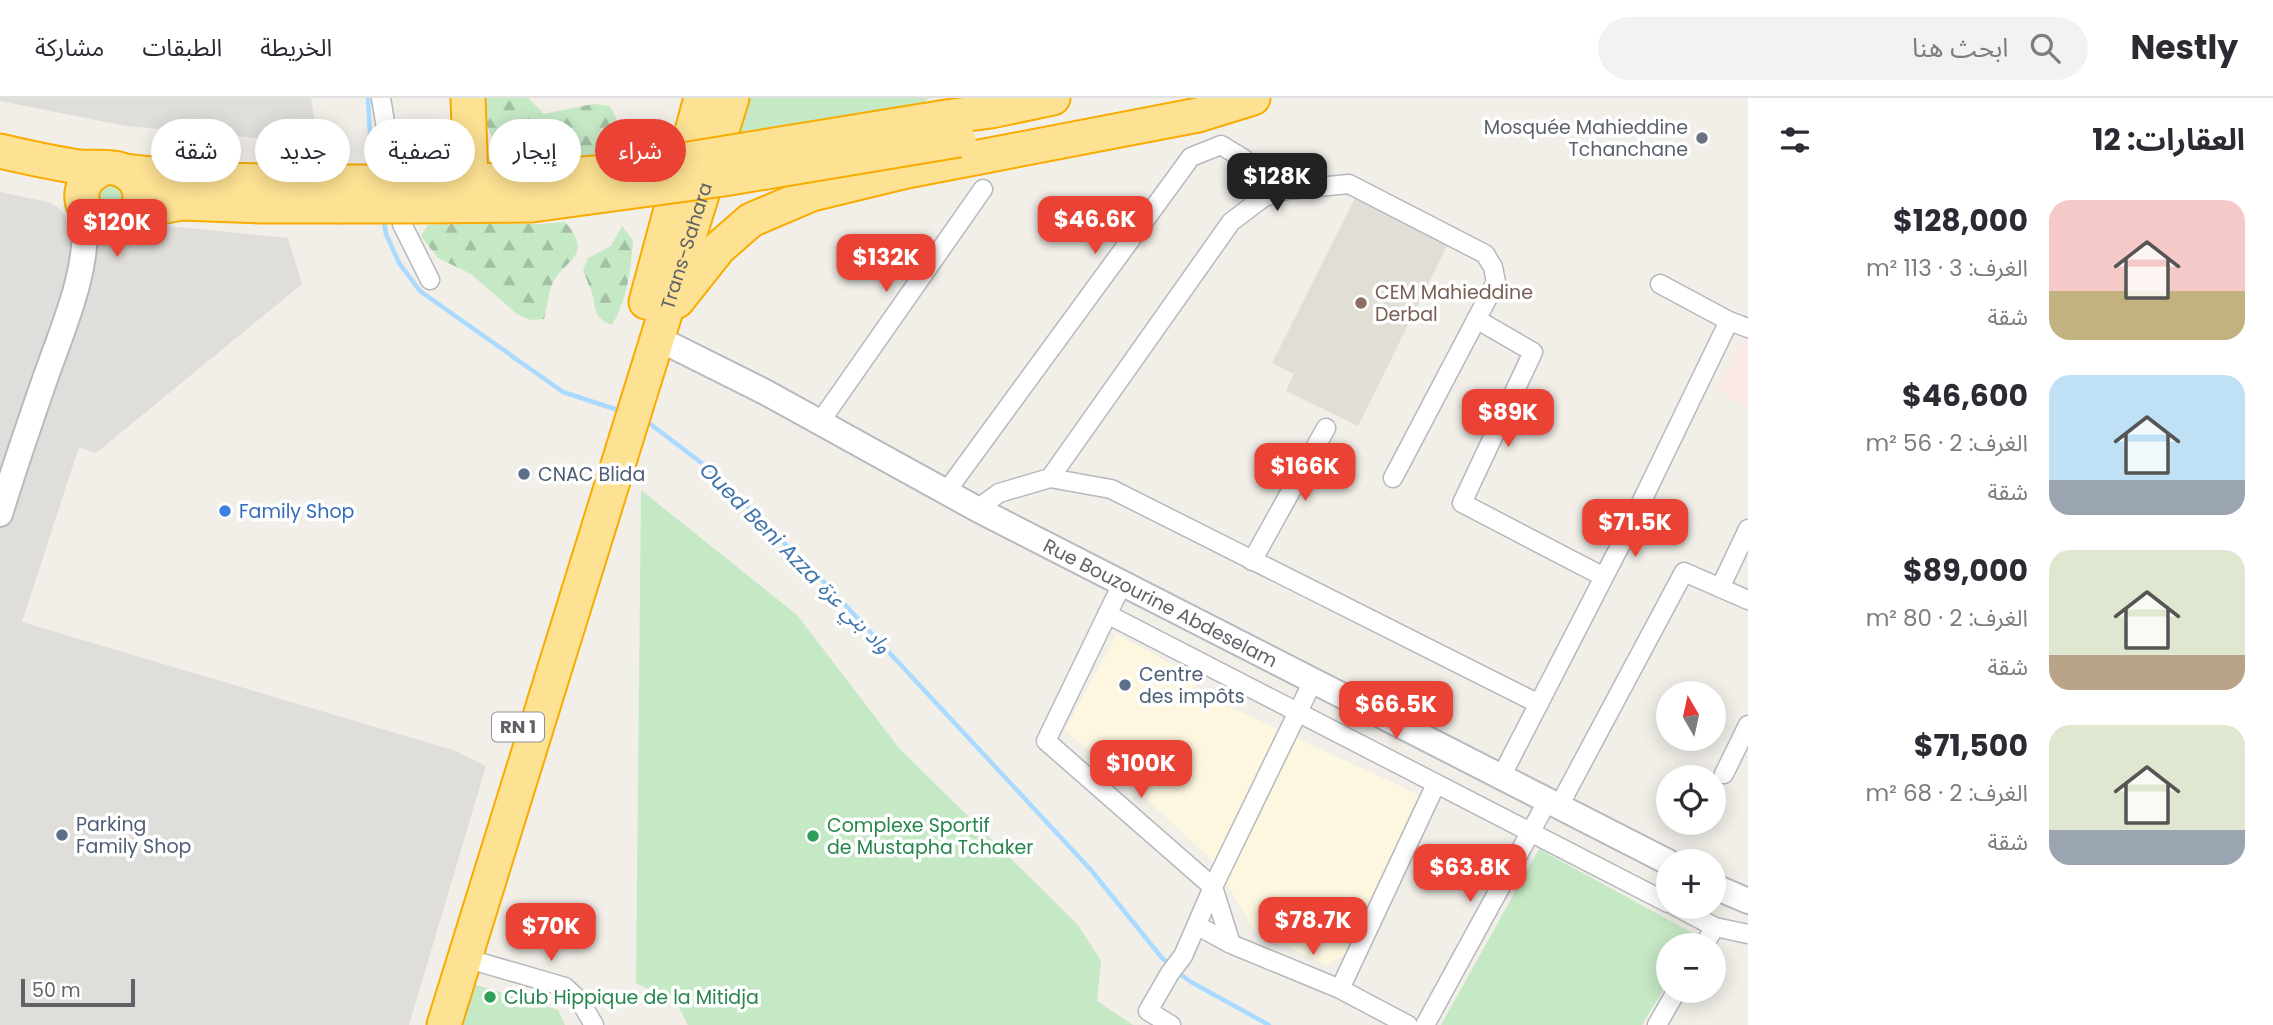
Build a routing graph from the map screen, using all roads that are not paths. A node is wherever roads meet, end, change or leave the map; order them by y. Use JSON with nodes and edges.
{"nodes":[{"id":1,"x":381,"y":98,"type":"edge"},
{"id":2,"x":449,"y":98,"type":"edge"},
{"id":3,"x":691,"y":98,"type":"edge"},
{"id":4,"x":701,"y":98,"type":"edge"},
{"id":5,"x":732,"y":98,"type":"edge"},
{"id":6,"x":1053,"y":98,"type":"edge"},
{"id":7,"x":1180,"y":98,"type":"edge"},
{"id":8,"x":1253,"y":98,"type":"edge"},
{"id":9,"x":986,"y":113,"type":"edge"},
{"id":10,"x":468,"y":114,"type":"edge"},
{"id":11,"x":687,"y":146,"type":"junction"},
{"id":12,"x":0,"y":151,"type":"edge"},
{"id":13,"x":113,"y":170,"type":"junction"},
{"id":14,"x":0,"y":173,"type":"edge"},
{"id":15,"x":458,"y":189,"type":"junction"},
{"id":16,"x":983,"y":189,"type":"dead end"},
{"id":17,"x":531,"y":192,"type":"junction"},
{"id":18,"x":339,"y":194,"type":"junction"},
{"id":19,"x":1264,"y":197,"type":"junction"},
{"id":20,"x":84,"y":207,"type":"junction"},
{"id":21,"x":126,"y":222,"type":"junction"},
{"id":22,"x":83,"y":268,"type":"junction"},
{"id":23,"x":430,"y":280,"type":"dead end"},
{"id":24,"x":1660,"y":284,"type":"dead end"},
{"id":25,"x":1476,"y":320,"type":"junction"},
{"id":26,"x":1729,"y":321,"type":"junction"},
{"id":27,"x":1748,"y":328,"type":"edge"},
{"id":28,"x":660,"y":329,"type":"junction"},
{"id":29,"x":632,"y":390,"type":"junction"},
{"id":30,"x":820,"y":422,"type":"junction"},
{"id":31,"x":1326,"y":428,"type":"dead end"},
{"id":32,"x":619,"y":434,"type":"junction"},
{"id":33,"x":1050,"y":478,"type":"junction"},
{"id":34,"x":1393,"y":478,"type":"dead end"},
{"id":35,"x":946,"y":492,"type":"junction"},
{"id":36,"x":977,"y":509,"type":"junction"},
{"id":37,"x":0,"y":514,"type":"edge"},
{"id":38,"x":1748,"y":528,"type":"edge"},
{"id":39,"x":1252,"y":561,"type":"junction"},
{"id":40,"x":1604,"y":577,"type":"junction"},
{"id":41,"x":1122,"y":584,"type":"junction"},
{"id":42,"x":1720,"y":588,"type":"junction"},
{"id":43,"x":1748,"y":600,"type":"edge"},
{"id":44,"x":1107,"y":614,"type":"junction"},
{"id":45,"x":1313,"y":681,"type":"junction"},
{"id":46,"x":1539,"y":704,"type":"junction"},
{"id":47,"x":1299,"y":713,"type":"junction"},
{"id":48,"x":1748,"y":725,"type":"edge"},
{"id":49,"x":1726,"y":771,"type":"edge"},
{"id":50,"x":1501,"y":777,"type":"junction"},
{"id":51,"x":1436,"y":783,"type":"junction"},
{"id":52,"x":1554,"y":803,"type":"junction"},
{"id":53,"x":1531,"y":832,"type":"junction"},
{"id":54,"x":1656,"y":856,"type":"edge"},
{"id":55,"x":1213,"y":887,"type":"junction"},
{"id":56,"x":1726,"y":892,"type":"edge"},
{"id":57,"x":1656,"y":897,"type":"edge"},
{"id":58,"x":1748,"y":901,"type":"edge"},
{"id":59,"x":1700,"y":919,"type":"edge"},
{"id":60,"x":1198,"y":926,"type":"junction"},
{"id":61,"x":1715,"y":927,"type":"junction"},
{"id":62,"x":1711,"y":933,"type":"edge"},
{"id":63,"x":1748,"y":934,"type":"edge"},
{"id":64,"x":1231,"y":944,"type":"junction"},
{"id":65,"x":465,"y":958,"type":"junction"},
{"id":66,"x":1340,"y":989,"type":"junction"},
{"id":67,"x":1670,"y":1003,"type":"edge"},
{"id":68,"x":427,"y":1025,"type":"edge"},
{"id":69,"x":444,"y":1025,"type":"edge"},
{"id":70,"x":594,"y":1025,"type":"edge"},
{"id":71,"x":1171,"y":1025,"type":"edge"},
{"id":72,"x":1408,"y":1025,"type":"edge"},
{"id":73,"x":1425,"y":1025,"type":"edge"},
{"id":74,"x":1657,"y":1025,"type":"edge"}],
"edges":[{"from":1,"to":23,"type":"street"},
{"from":2,"to":15,"type":"highway"},
{"from":3,"to":11,"type":"highway"},
{"from":4,"to":11,"type":"highway","number":"RN 1"},
{"from":5,"to":28,"type":"highway","name":"Trans-Sahara","number":"RN 1"},
{"from":6,"to":9,"type":"highway"},
{"from":7,"to":9,"type":"highway"},
{"from":8,"to":28,"type":"highway"},
{"from":9,"to":17,"type":"highway","bridge":true},
{"from":10,"to":15,"type":"highway"},
{"from":10,"to":17,"type":"highway"},
{"from":11,"to":29,"type":"highway","number":"RN 1"},
{"from":12,"to":13,"type":"highway"},
{"from":13,"to":18,"type":"highway"},
{"from":13,"to":20,"type":"highway"},
{"from":13,"to":21,"type":"highway"},
{"from":14,"to":20,"type":"highway"},
{"from":15,"to":17,"type":"highway"},
{"from":15,"to":18,"type":"highway","bridge":true},
{"from":16,"to":30,"type":"street"},
{"from":18,"to":21,"type":"highway"},
{"from":19,"to":25,"type":"street"},
{"from":19,"to":33,"type":"street"},
{"from":19,"to":35,"type":"street"},
{"from":20,"to":21,"type":"highway"},
{"from":20,"to":22,"type":"street"},
{"from":21,"to":22,"type":"street"},
{"from":22,"to":37,"type":"street"},
{"from":24,"to":26,"type":"street"},
{"from":25,"to":34,"type":"street"},
{"from":25,"to":40,"type":"street"},
{"from":26,"to":27,"type":"street"},
{"from":26,"to":40,"type":"street"},
{"from":28,"to":29,"type":"highway","name":"Trans-Sahara","number":"RN 1"},
{"from":28,"to":30,"type":"street","name":"Rue Bouzourine Abdeselam"},
{"from":29,"to":32,"type":"highway","number":"RN 1"},
{"from":30,"to":35,"type":"street","name":"Rue Bouzourine Abdeselam"},
{"from":31,"to":39,"type":"street"},
{"from":32,"to":65,"type":"highway","number":"RN 1"},
{"from":32,"to":68,"type":"highway","number":"RN 1"},
{"from":33,"to":36,"type":"street"},
{"from":33,"to":39,"type":"street"},
{"from":35,"to":36,"type":"street","name":"Rue Bouzourine Abdeselam"},
{"from":36,"to":41,"type":"street","name":"Rue Bouzourine Abdeselam"},
{"from":38,"to":42,"type":"street"},
{"from":39,"to":46,"type":"street"},
{"from":40,"to":46,"type":"street"},
{"from":41,"to":44,"type":"street"},
{"from":41,"to":45,"type":"street","name":"Rue Bouzourine Abdeselam"},
{"from":42,"to":43,"type":"street"},
{"from":42,"to":52,"type":"street"},
{"from":44,"to":47,"type":"street"},
{"from":44,"to":55,"type":"street"},
{"from":45,"to":47,"type":"street"},
{"from":45,"to":50,"type":"street","name":"Rue Bouzourine Abdeselam"},
{"from":46,"to":50,"type":"street"},
{"from":47,"to":51,"type":"street"},
{"from":47,"to":55,"type":"street"},
{"from":48,"to":49,"type":"street"},
{"from":50,"to":52,"type":"street","name":"Rue Bouzourine Abdeselam"},
{"from":51,"to":53,"type":"street"},
{"from":51,"to":66,"type":"street"},
{"from":52,"to":53,"type":"street"},
{"from":52,"to":54,"type":"street","name":"Rue Bouzourine Abdeselam"},
{"from":53,"to":57,"type":"street"},
{"from":53,"to":73,"type":"street"},
{"from":55,"to":60,"type":"street"},
{"from":55,"to":64,"type":"street"},
{"from":56,"to":58,"type":"street"},
{"from":59,"to":61,"type":"street"},
{"from":60,"to":64,"type":"street"},
{"from":60,"to":71,"type":"street"},
{"from":61,"to":62,"type":"street"},
{"from":61,"to":63,"type":"street"},
{"from":64,"to":66,"type":"street"},
{"from":65,"to":69,"type":"highway","number":"RN 1"},
{"from":65,"to":70,"type":"street"},
{"from":66,"to":72,"type":"street"},
{"from":67,"to":74,"type":"street"}]}
